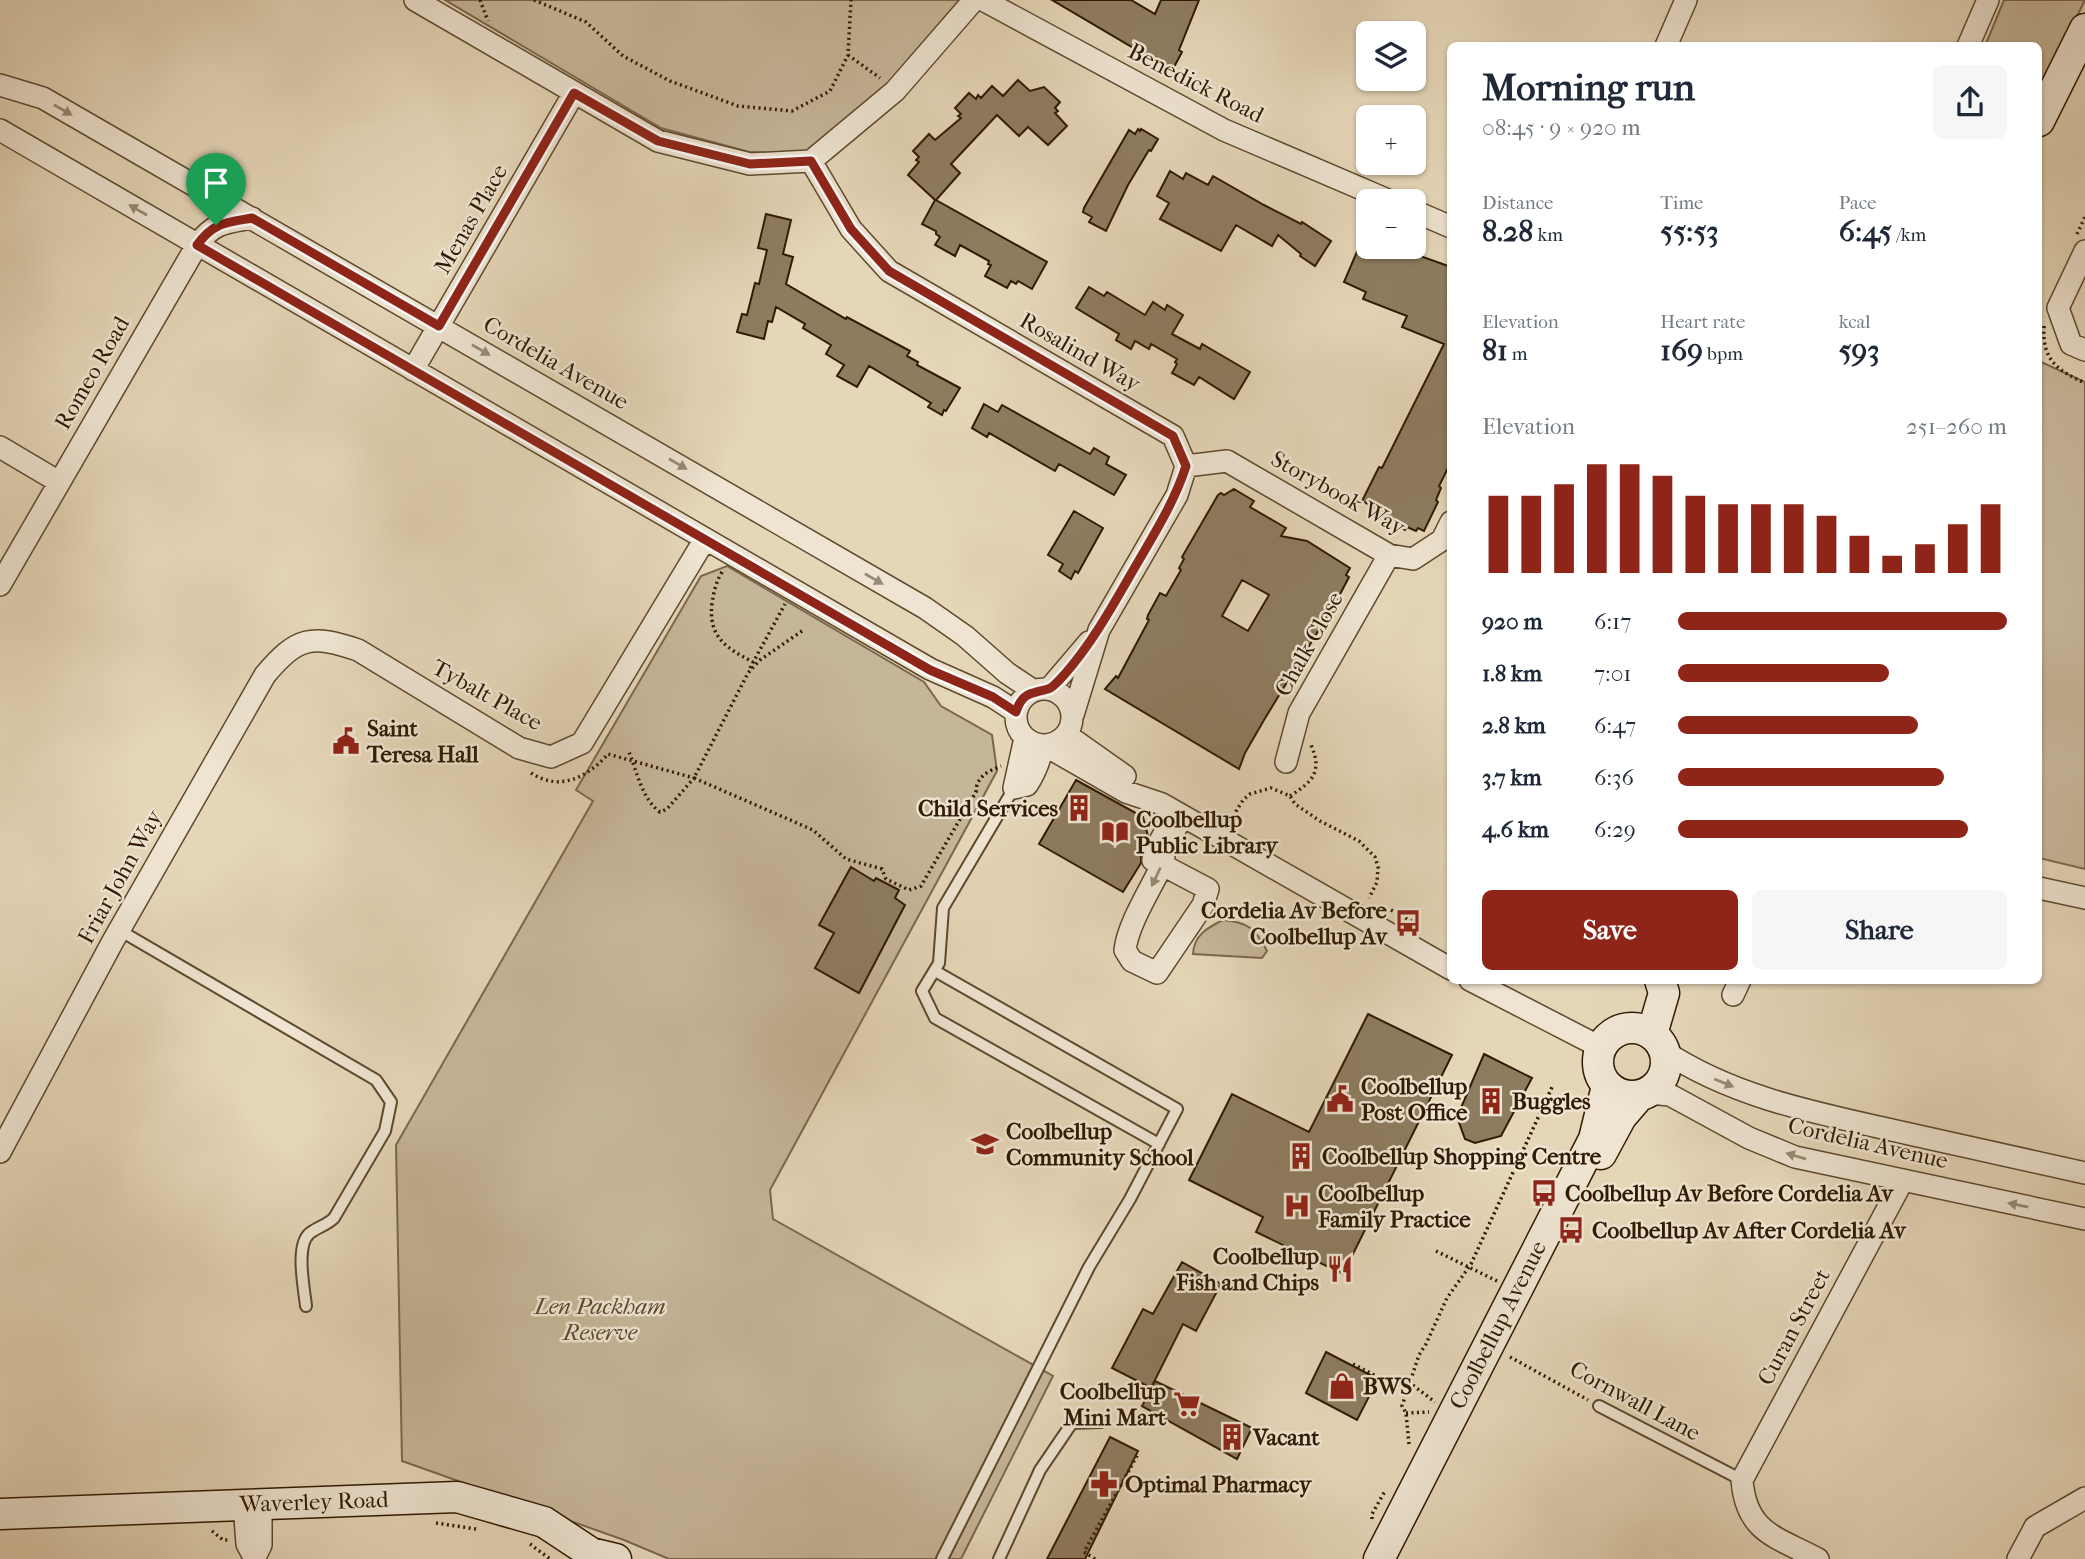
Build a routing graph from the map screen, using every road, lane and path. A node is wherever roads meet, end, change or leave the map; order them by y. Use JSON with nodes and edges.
{"nodes":[{"id":1,"x":415,"y":0,"type":"edge"},
{"id":2,"x":534,"y":0,"type":"edge"},
{"id":3,"x":851,"y":0,"type":"edge"},
{"id":4,"x":974,"y":0,"type":"edge"},
{"id":5,"x":983,"y":0,"type":"edge"},
{"id":6,"x":1686,"y":0,"type":"edge"},
{"id":7,"x":1988,"y":0,"type":"edge"},
{"id":8,"x":2085,"y":29,"type":"edge"},
{"id":9,"x":1668,"y":42,"type":"edge"},
{"id":10,"x":1970,"y":42,"type":"edge"},
{"id":11,"x":849,"y":55,"type":"junction"},
{"id":12,"x":0,"y":85,"type":"edge"},
{"id":13,"x":895,"y":90,"type":"junction"},
{"id":14,"x":574,"y":93,"type":"junction"},
{"id":15,"x":2042,"y":115,"type":"edge"},
{"id":16,"x":0,"y":130,"type":"edge"},
{"id":17,"x":811,"y":161,"type":"junction"},
{"id":18,"x":1362,"y":189,"type":"edge"},
{"id":19,"x":1426,"y":216,"type":"edge"},
{"id":20,"x":252,"y":218,"type":"junction"},
{"id":21,"x":1447,"y":225,"type":"edge"},
{"id":22,"x":197,"y":245,"type":"junction"},
{"id":23,"x":2085,"y":251,"type":"edge"},
{"id":24,"x":439,"y":326,"type":"junction"},
{"id":25,"x":2078,"y":347,"type":"edge"},
{"id":26,"x":413,"y":370,"type":"junction"},
{"id":27,"x":0,"y":447,"type":"edge"},
{"id":28,"x":1186,"y":466,"type":"junction"},
{"id":29,"x":60,"y":482,"type":"junction"},
{"id":30,"x":1447,"y":530,"type":"edge"},
{"id":31,"x":705,"y":538,"type":"junction"},
{"id":32,"x":1389,"y":555,"type":"junction"},
{"id":33,"x":727,"y":564,"type":"dead end"},
{"id":34,"x":0,"y":584,"type":"edge"},
{"id":35,"x":788,"y":599,"type":"dead end"},
{"id":36,"x":1099,"y":630,"type":"junction"},
{"id":37,"x":802,"y":631,"type":"dead end"},
{"id":38,"x":302,"y":642,"type":"joint"},
{"id":39,"x":753,"y":662,"type":"junction"},
{"id":40,"x":748,"y":673,"type":"junction"},
{"id":41,"x":1042,"y":690,"type":"junction"},
{"id":42,"x":1016,"y":712,"type":"junction"},
{"id":43,"x":1070,"y":725,"type":"junction"},
{"id":44,"x":1310,"y":741,"type":"dead end"},
{"id":45,"x":1038,"y":743,"type":"junction"},
{"id":46,"x":629,"y":752,"type":"dead end"},
{"id":47,"x":633,"y":761,"type":"junction"},
{"id":48,"x":1286,"y":762,"type":"dead end"},
{"id":49,"x":1005,"y":765,"type":"dead end"},
{"id":50,"x":528,"y":771,"type":"dead end"},
{"id":51,"x":694,"y":778,"type":"junction"},
{"id":52,"x":1014,"y":788,"type":"joint"},
{"id":53,"x":1290,"y":796,"type":"junction"},
{"id":54,"x":1174,"y":811,"type":"junction"},
{"id":55,"x":1227,"y":826,"type":"dead end"},
{"id":56,"x":1162,"y":865,"type":"junction"},
{"id":57,"x":2042,"y":889,"type":"edge"},
{"id":58,"x":2085,"y":898,"type":"edge"},
{"id":59,"x":1378,"y":903,"type":"dead end"},
{"id":60,"x":1389,"y":909,"type":"dead end"},
{"id":61,"x":1418,"y":926,"type":"dead end"},
{"id":62,"x":119,"y":930,"type":"junction"},
{"id":63,"x":1447,"y":967,"type":"edge"},
{"id":64,"x":934,"y":971,"type":"junction"},
{"id":65,"x":1478,"y":984,"type":"edge"},
{"id":66,"x":1651,"y":984,"type":"edge"},
{"id":67,"x":1649,"y":1038,"type":"junction"},
{"id":68,"x":1600,"y":1047,"type":"junction"},
{"id":69,"x":1553,"y":1086,"type":"dead end"},
{"id":70,"x":1607,"y":1086,"type":"junction"},
{"id":71,"x":1644,"y":1094,"type":"junction"},
{"id":72,"x":1159,"y":1144,"type":"junction"},
{"id":73,"x":0,"y":1152,"type":"edge"},
{"id":74,"x":2085,"y":1173,"type":"edge"},
{"id":75,"x":1903,"y":1180,"type":"junction"},
{"id":76,"x":2085,"y":1219,"type":"edge"},
{"id":77,"x":306,"y":1306,"type":"dead end"},
{"id":78,"x":1509,"y":1358,"type":"dead end"},
{"id":79,"x":1353,"y":1364,"type":"dead end"},
{"id":80,"x":1410,"y":1383,"type":"junction"},
{"id":81,"x":1440,"y":1406,"type":"dead end"},
{"id":82,"x":1599,"y":1406,"type":"joint"},
{"id":83,"x":1430,"y":1412,"type":"dead end"},
{"id":84,"x":1406,"y":1413,"type":"junction"},
{"id":85,"x":1101,"y":1422,"type":"dead end"},
{"id":86,"x":1407,"y":1448,"type":"dead end"},
{"id":87,"x":1138,"y":1454,"type":"dead end"},
{"id":88,"x":1429,"y":1478,"type":"junction"},
{"id":89,"x":1388,"y":1484,"type":"dead end"},
{"id":90,"x":1743,"y":1491,"type":"junction"},
{"id":91,"x":2085,"y":1498,"type":"edge"},
{"id":92,"x":253,"y":1511,"type":"junction"},
{"id":93,"x":0,"y":1514,"type":"edge"},
{"id":94,"x":1372,"y":1523,"type":"dead end"},
{"id":95,"x":0,"y":1527,"type":"edge"},
{"id":96,"x":255,"y":1558,"type":"edge"},
{"id":97,"x":593,"y":1558,"type":"edge"},
{"id":98,"x":942,"y":1559,"type":"edge"},
{"id":99,"x":999,"y":1559,"type":"edge"},
{"id":100,"x":1095,"y":1559,"type":"edge"},
{"id":101,"x":1379,"y":1559,"type":"edge"},
{"id":102,"x":1397,"y":1559,"type":"edge"},
{"id":103,"x":1818,"y":1559,"type":"edge"},
{"id":104,"x":2018,"y":1559,"type":"edge"}],
"edges":[{"from":1,"to":14,"type":"street"},
{"from":2,"to":11,"type":"path"},
{"from":3,"to":11,"type":"path"},
{"from":4,"to":13,"type":"street"},
{"from":5,"to":18,"type":"street","name":"Benedick Road"},
{"from":6,"to":9,"type":"street"},
{"from":7,"to":10,"type":"street"},
{"from":8,"to":15,"type":"street"},
{"from":11,"to":13,"type":"path"},
{"from":12,"to":20,"type":"street","name":"Cordelia Avenue","one_way":true},
{"from":13,"to":17,"type":"street"},
{"from":14,"to":17,"type":"street"},
{"from":14,"to":24,"type":"street","name":"Menas Place"},
{"from":22,"to":16,"type":"street","one_way":true},
{"from":17,"to":28,"type":"street","name":"Rosalind Way"},
{"from":19,"to":21,"type":"street"},
{"from":20,"to":22,"type":"street","name":"Romeo Road"},
{"from":20,"to":24,"type":"street","name":"Cordelia Avenue"},
{"from":22,"to":26,"type":"street"},
{"from":22,"to":29,"type":"street","name":"Romeo Road"},
{"from":23,"to":25,"type":"street"},
{"from":24,"to":26,"type":"street","name":"Menas Place"},
{"from":24,"to":41,"type":"street","name":"Cordelia Avenue","one_way":true},
{"from":26,"to":31,"type":"street"},
{"from":27,"to":29,"type":"street"},
{"from":28,"to":32,"type":"street","name":"Storybook Way"},
{"from":28,"to":36,"type":"street"},
{"from":29,"to":34,"type":"street","name":"Romeo Road"},
{"from":30,"to":32,"type":"street","name":"Storybook Way"},
{"from":31,"to":38,"type":"street","name":"Tybalt Place"},
{"from":31,"to":42,"type":"street"},
{"from":32,"to":48,"type":"street","name":"Chalk Close"},
{"from":33,"to":39,"type":"path"},
{"from":35,"to":39,"type":"path"},
{"from":36,"to":41,"type":"street"},
{"from":36,"to":43,"type":"street"},
{"from":37,"to":40,"type":"path"},
{"from":38,"to":62,"type":"street","name":"Friar John Way"},
{"from":39,"to":40,"type":"path"},
{"from":40,"to":51,"type":"path"},
{"from":41,"to":42,"type":"street"},
{"from":41,"to":43,"type":"street"},
{"from":42,"to":45,"type":"street"},
{"from":43,"to":45,"type":"street"},
{"from":43,"to":54,"type":"street"},
{"from":44,"to":53,"type":"path"},
{"from":45,"to":52,"type":"street"},
{"from":45,"to":54,"type":"street"},
{"from":46,"to":47,"type":"path"},
{"from":47,"to":50,"type":"path"},
{"from":47,"to":51,"type":"path"},
{"from":47,"to":51,"type":"path"},
{"from":49,"to":51,"type":"path"},
{"from":52,"to":64,"type":"lane"},
{"from":53,"to":55,"type":"path"},
{"from":53,"to":59,"type":"path"},
{"from":54,"to":56,"type":"street"},
{"from":54,"to":63,"type":"street"},
{"from":56,"to":56,"type":"street","one_way":true},
{"from":57,"to":58,"type":"street"},
{"from":60,"to":61,"type":"path"},
{"from":62,"to":73,"type":"street","name":"Friar John Way"},
{"from":62,"to":77,"type":"lane"},
{"from":64,"to":72,"type":"lane"},
{"from":64,"to":72,"type":"lane"},
{"from":65,"to":68,"type":"street"},
{"from":66,"to":67,"type":"street"},
{"from":67,"to":68,"type":"street"},
{"from":67,"to":71,"type":"street"},
{"from":67,"to":74,"type":"street","name":"Cordelia Avenue","one_way":true},
{"from":68,"to":70,"type":"street"},
{"from":69,"to":80,"type":"path"},
{"from":70,"to":71,"type":"street"},
{"from":70,"to":88,"type":"street","name":"Coolbellup Avenue"},
{"from":75,"to":71,"type":"street","name":"Cordelia Avenue","one_way":true},
{"from":71,"to":88,"type":"street","name":"Coolbellup Avenue"},
{"from":72,"to":98,"type":"lane"},
{"from":76,"to":75,"type":"street","name":"Cordelia Avenue","one_way":true},
{"from":75,"to":90,"type":"street","name":"Curan Street"},
{"from":78,"to":82,"type":"path","name":"Cornwall Lane"},
{"from":79,"to":80,"type":"path"},
{"from":80,"to":81,"type":"path"},
{"from":80,"to":84,"type":"path"},
{"from":82,"to":90,"type":"lane","name":"Cornwall Lane"},
{"from":83,"to":84,"type":"path"},
{"from":84,"to":86,"type":"path"},
{"from":85,"to":99,"type":"lane"},
{"from":87,"to":100,"type":"path"},
{"from":88,"to":101,"type":"street","name":"Coolbellup Avenue"},
{"from":88,"to":102,"type":"street","name":"Coolbellup Avenue"},
{"from":89,"to":94,"type":"path"},
{"from":90,"to":103,"type":"street"},
{"from":91,"to":104,"type":"street"},
{"from":92,"to":93,"type":"street","name":"Waverley Road"},
{"from":92,"to":95,"type":"street","name":"Waverley Road"},
{"from":92,"to":96,"type":"street"},
{"from":92,"to":97,"type":"street","name":"Waverley Road"}]}
